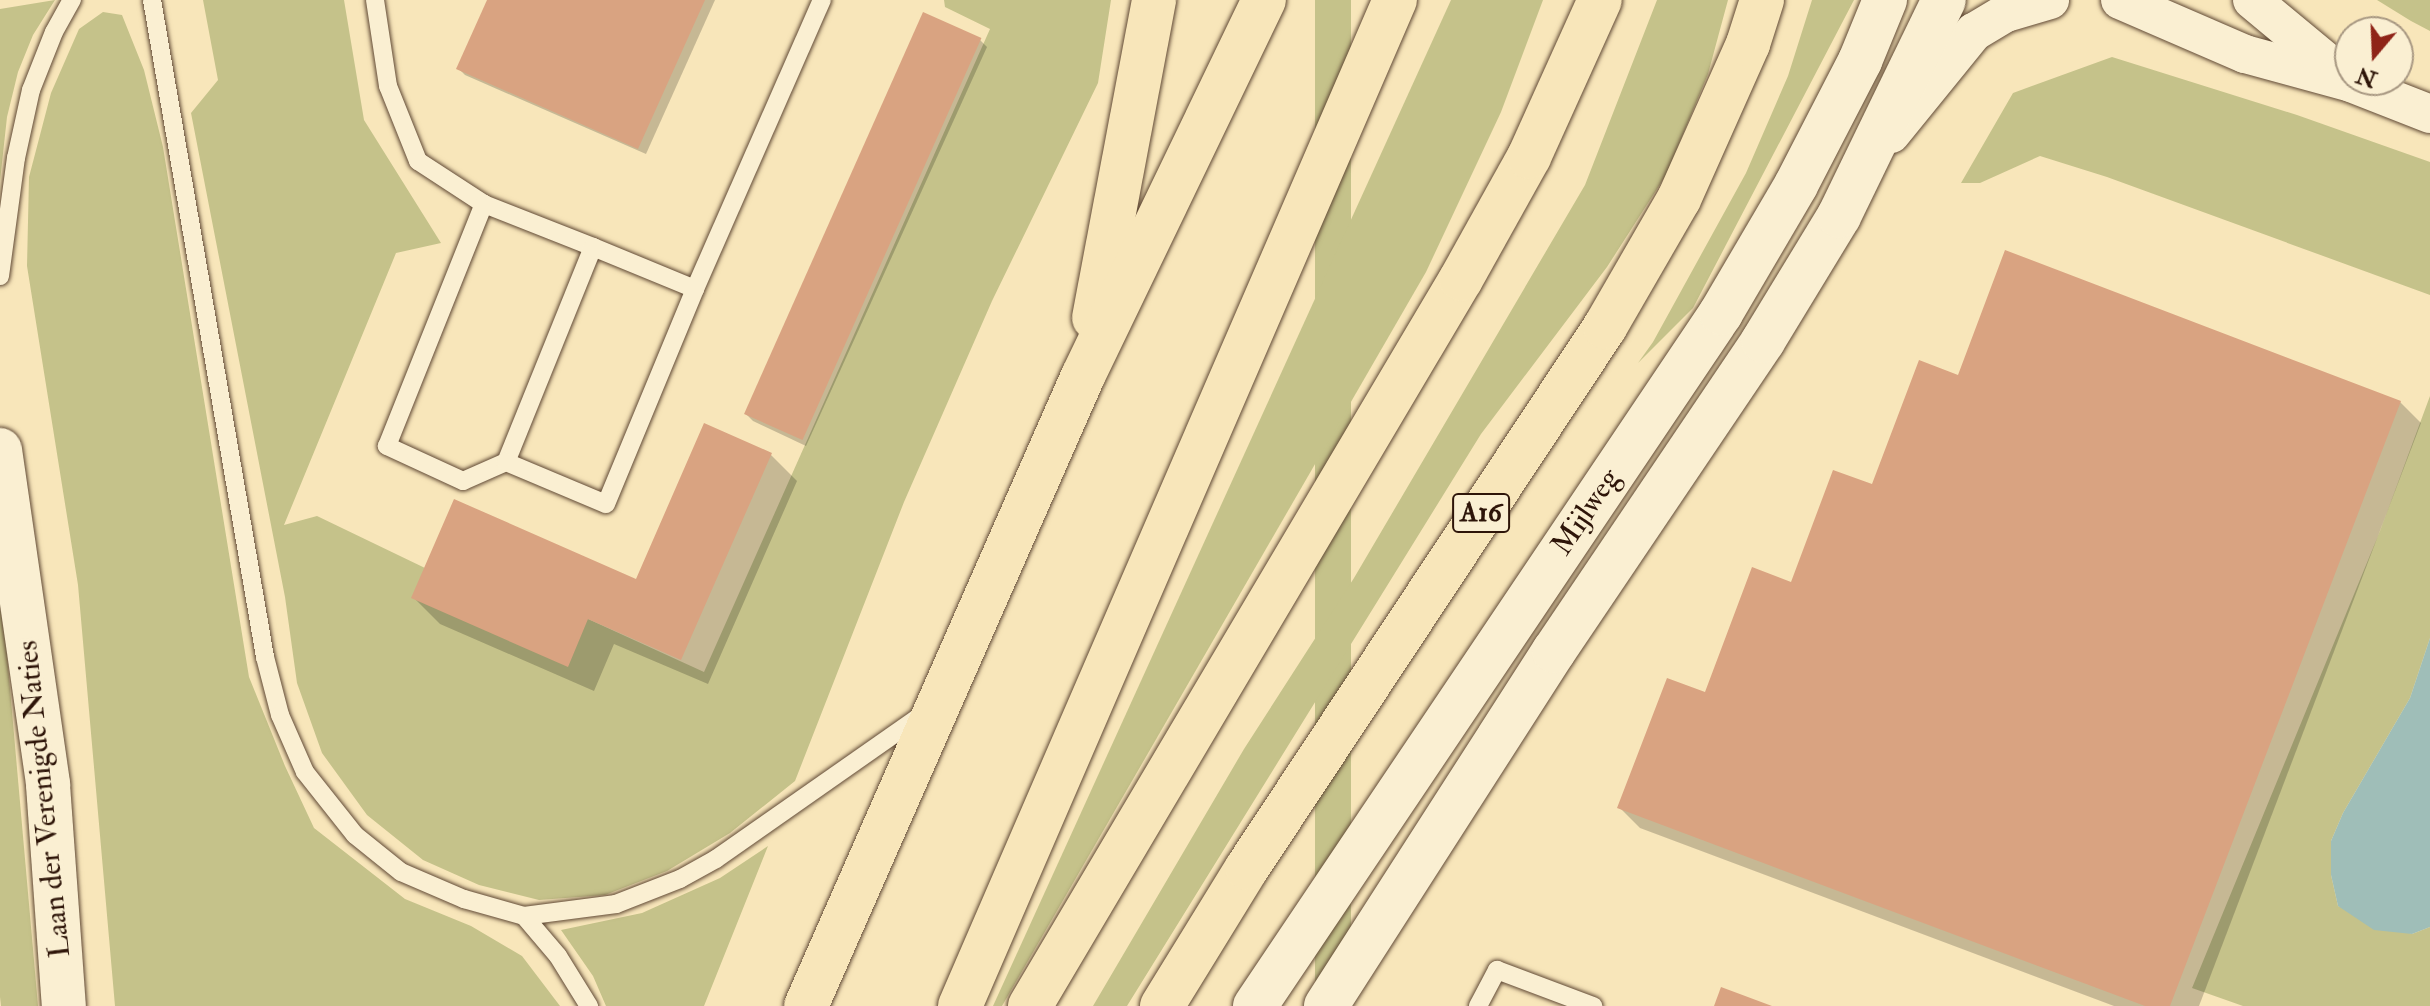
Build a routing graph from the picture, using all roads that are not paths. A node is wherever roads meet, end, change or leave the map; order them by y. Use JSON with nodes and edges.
{"nodes":[{"id":1,"x":72,"y":0,"type":"edge"},
{"id":2,"x":152,"y":0,"type":"edge"},
{"id":3,"x":375,"y":0,"type":"edge"},
{"id":4,"x":822,"y":0,"type":"edge"},
{"id":5,"x":1154,"y":0,"type":"edge"},
{"id":6,"x":1264,"y":0,"type":"edge"},
{"id":7,"x":1395,"y":0,"type":"edge"},
{"id":8,"x":1600,"y":0,"type":"edge"},
{"id":9,"x":1762,"y":0,"type":"edge"},
{"id":10,"x":1885,"y":0,"type":"edge"},
{"id":11,"x":1944,"y":0,"type":"edge"},
{"id":12,"x":2050,"y":0,"type":"edge"},
{"id":13,"x":2120,"y":0,"type":"edge"},
{"id":14,"x":2252,"y":0,"type":"edge"},
{"id":15,"x":2334,"y":69,"type":"edge"},
{"id":16,"x":2334,"y":78,"type":"edge"},
{"id":17,"x":2384,"y":96,"type":"edge"},
{"id":18,"x":2430,"y":114,"type":"edge"},
{"id":19,"x":1859,"y":174,"type":"junction"},
{"id":20,"x":484,"y":204,"type":"junction"},
{"id":21,"x":593,"y":247,"type":"junction"},
{"id":22,"x":0,"y":276,"type":"edge"},
{"id":23,"x":695,"y":289,"type":"junction"},
{"id":24,"x":1083,"y":376,"type":"junction"},
{"id":25,"x":0,"y":450,"type":"edge"},
{"id":26,"x":506,"y":462,"type":"junction"},
{"id":27,"x":938,"y":703,"type":"junction"},
{"id":28,"x":524,"y":916,"type":"junction"},
{"id":29,"x":64,"y":1006,"type":"edge"},
{"id":30,"x":589,"y":1006,"type":"edge"},
{"id":31,"x":806,"y":1006,"type":"edge"},
{"id":32,"x":960,"y":1006,"type":"edge"},
{"id":33,"x":1030,"y":1006,"type":"edge"},
{"id":34,"x":1162,"y":1006,"type":"edge"},
{"id":35,"x":1255,"y":1006,"type":"edge"},
{"id":36,"x":1326,"y":1006,"type":"edge"},
{"id":37,"x":1478,"y":1006,"type":"edge"},
{"id":38,"x":1593,"y":1006,"type":"edge"}],
"edges":[{"from":1,"to":22,"type":"lane"},
{"from":2,"to":28,"type":"lane"},
{"from":3,"to":20,"type":"lane"},
{"from":4,"to":23,"type":"lane"},
{"from":5,"to":24,"type":"highway"},
{"from":6,"to":24,"type":"highway"},
{"from":7,"to":32,"type":"highway"},
{"from":8,"to":33,"type":"highway"},
{"from":9,"to":34,"type":"highway","number":"A16"},
{"from":10,"to":35,"type":"main road","name":"Mijlweg"},
{"from":11,"to":19,"type":"main road","name":"Mijlweg"},
{"from":12,"to":19,"type":"street"},
{"from":13,"to":16,"type":"street"},
{"from":14,"to":15,"type":"street"},
{"from":17,"to":18,"type":"street"},
{"from":19,"to":36,"type":"main road","name":"Mijlweg"},
{"from":20,"to":21,"type":"lane"},
{"from":20,"to":26,"type":"lane"},
{"from":21,"to":23,"type":"lane"},
{"from":21,"to":26,"type":"lane"},
{"from":23,"to":26,"type":"lane"},
{"from":24,"to":27,"type":"highway"},
{"from":25,"to":29,"type":"main road","name":"Laan der Verenigde Naties"},
{"from":27,"to":28,"type":"lane"},
{"from":27,"to":31,"type":"highway"},
{"from":28,"to":30,"type":"lane"},
{"from":37,"to":38,"type":"lane"}]}
